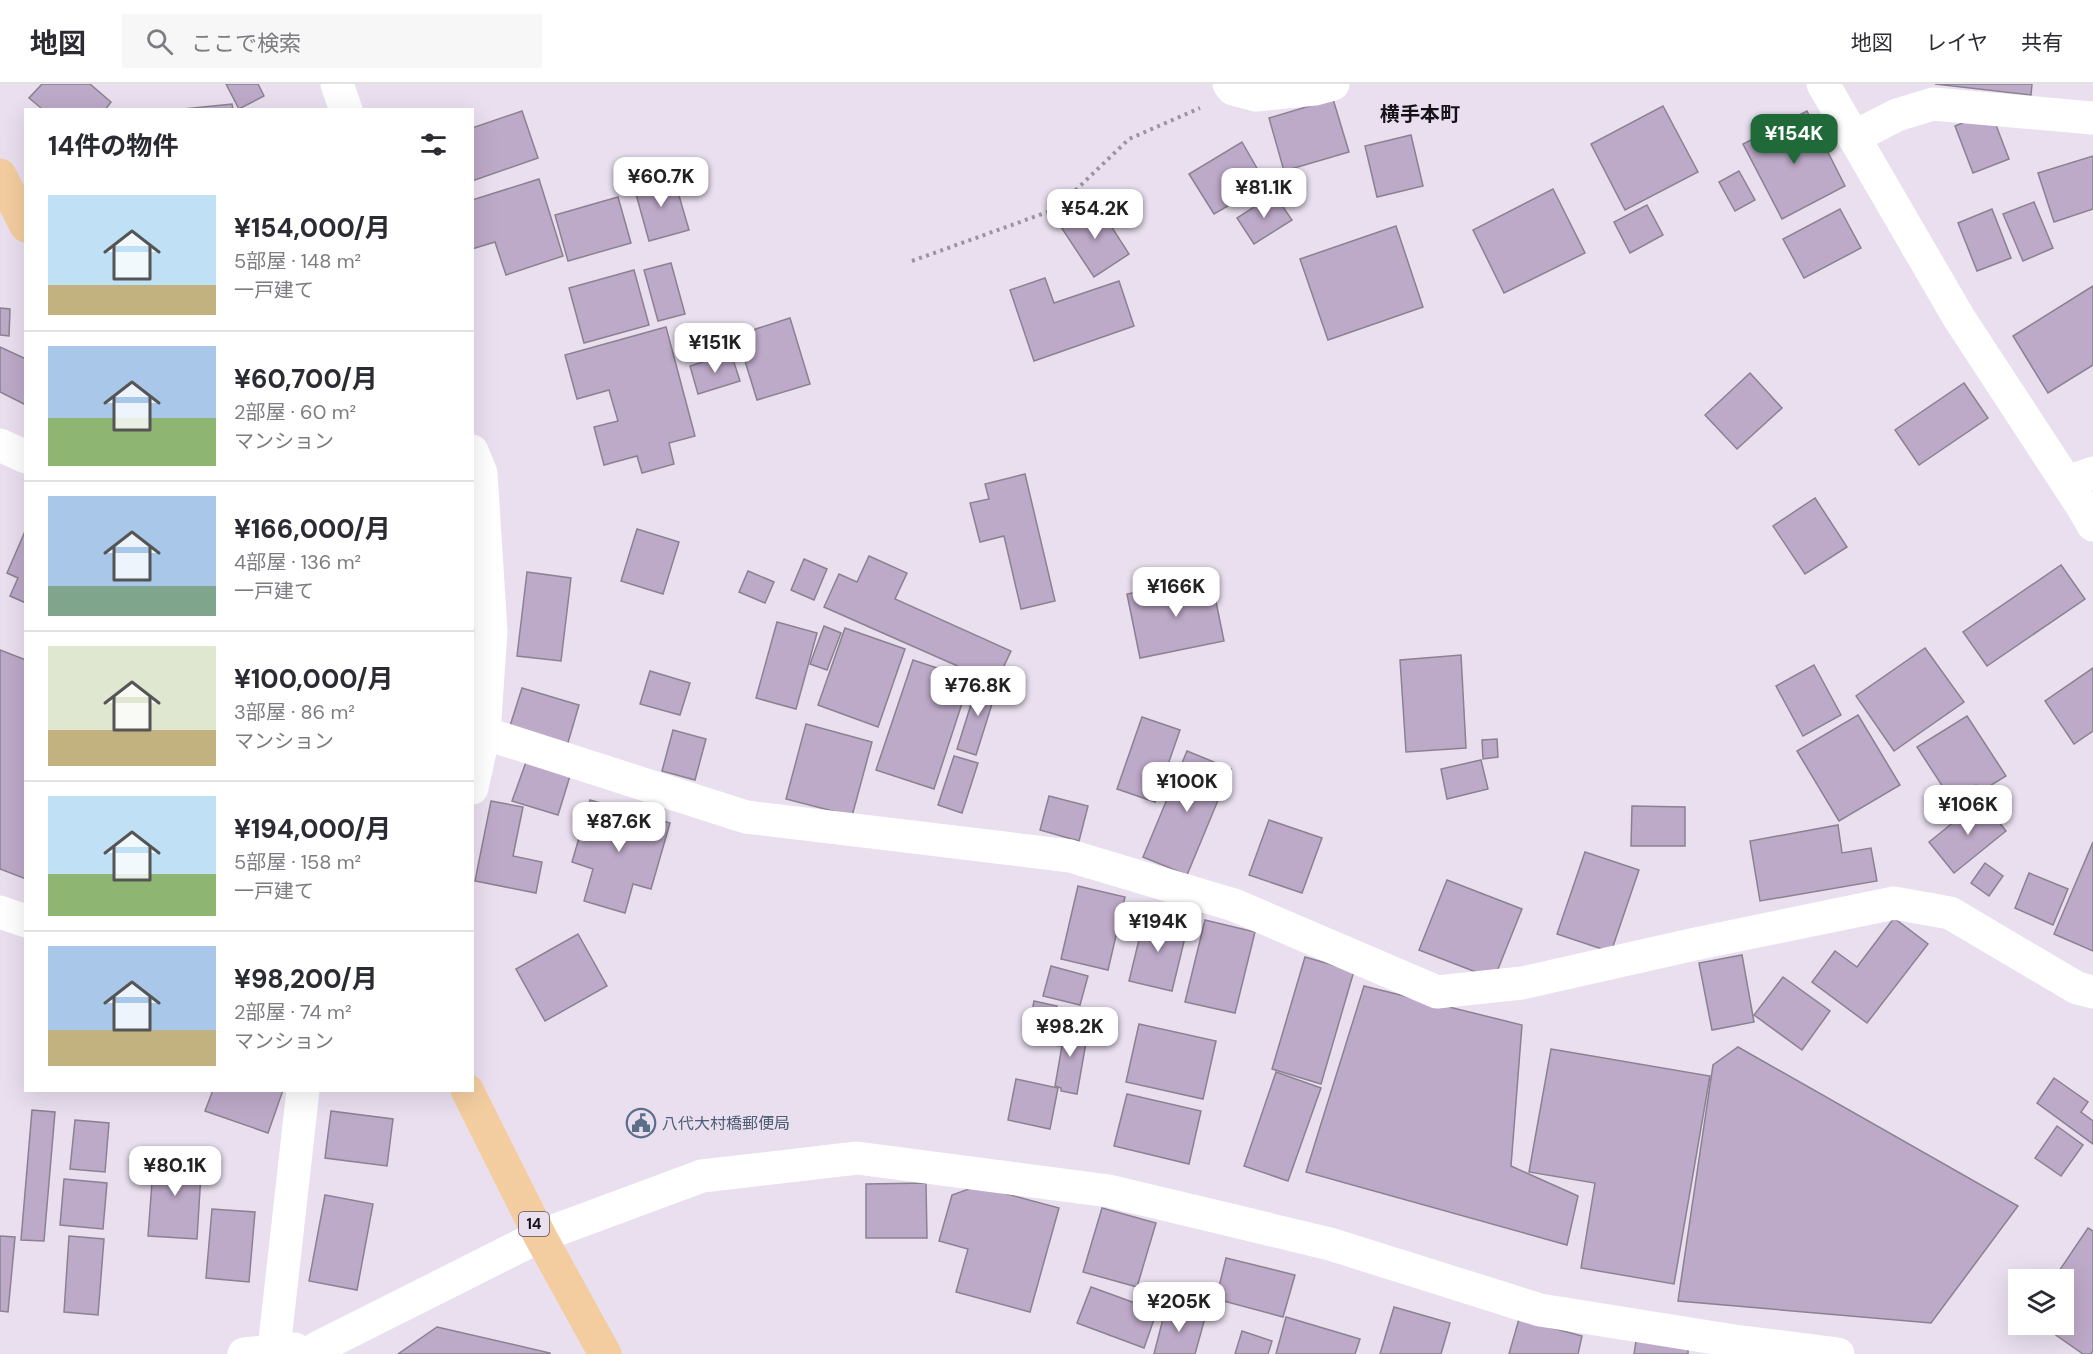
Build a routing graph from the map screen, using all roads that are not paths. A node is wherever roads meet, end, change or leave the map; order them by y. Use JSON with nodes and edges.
{"nodes":[{"id":1,"x":337,"y":84,"type":"edge"},
{"id":2,"x":1333,"y":84,"type":"edge"},
{"id":3,"x":1822,"y":84,"type":"edge"},
{"id":4,"x":1231,"y":87,"type":"edge"},
{"id":5,"x":345,"y":108,"type":"edge"},
{"id":6,"x":2093,"y":118,"type":"edge"},
{"id":7,"x":1854,"y":137,"type":"junction"},
{"id":8,"x":0,"y":175,"type":"edge"},
{"id":9,"x":24,"y":222,"type":"edge"},
{"id":10,"x":0,"y":445,"type":"edge"},
{"id":11,"x":474,"y":456,"type":"edge"},
{"id":12,"x":24,"y":457,"type":"edge"},
{"id":13,"x":2080,"y":478,"type":"edge"},
{"id":14,"x":2093,"y":525,"type":"edge"},
{"id":15,"x":484,"y":733,"type":"junction"},
{"id":16,"x":474,"y":779,"type":"edge"},
{"id":17,"x":0,"y":912,"type":"edge"},
{"id":18,"x":24,"y":920,"type":"edge"},
{"id":19,"x":2093,"y":992,"type":"edge"},
{"id":20,"x":303,"y":1092,"type":"edge"},
{"id":21,"x":468,"y":1092,"type":"edge"},
{"id":22,"x":540,"y":1236,"type":"junction"},
{"id":23,"x":318,"y":1351,"type":"edge"},
{"id":24,"x":259,"y":1352,"type":"edge"},
{"id":25,"x":605,"y":1354,"type":"edge"},
{"id":26,"x":1838,"y":1354,"type":"edge"}],
"edges":[{"from":1,"to":5,"type":"street"},
{"from":2,"to":4,"type":"street"},
{"from":3,"to":7,"type":"street"},
{"from":6,"to":7,"type":"street"},
{"from":7,"to":13,"type":"street"},
{"from":8,"to":9,"type":"main road"},
{"from":10,"to":12,"type":"street"},
{"from":11,"to":15,"type":"street"},
{"from":13,"to":14,"type":"street"},
{"from":15,"to":16,"type":"street"},
{"from":15,"to":19,"type":"street"},
{"from":17,"to":18,"type":"street"},
{"from":20,"to":24,"type":"street"},
{"from":21,"to":22,"type":"main road","number":"14"},
{"from":22,"to":23,"type":"street"},
{"from":22,"to":25,"type":"main road","number":"14"},
{"from":22,"to":26,"type":"street"},
{"from":23,"to":24,"type":"street"}]}
